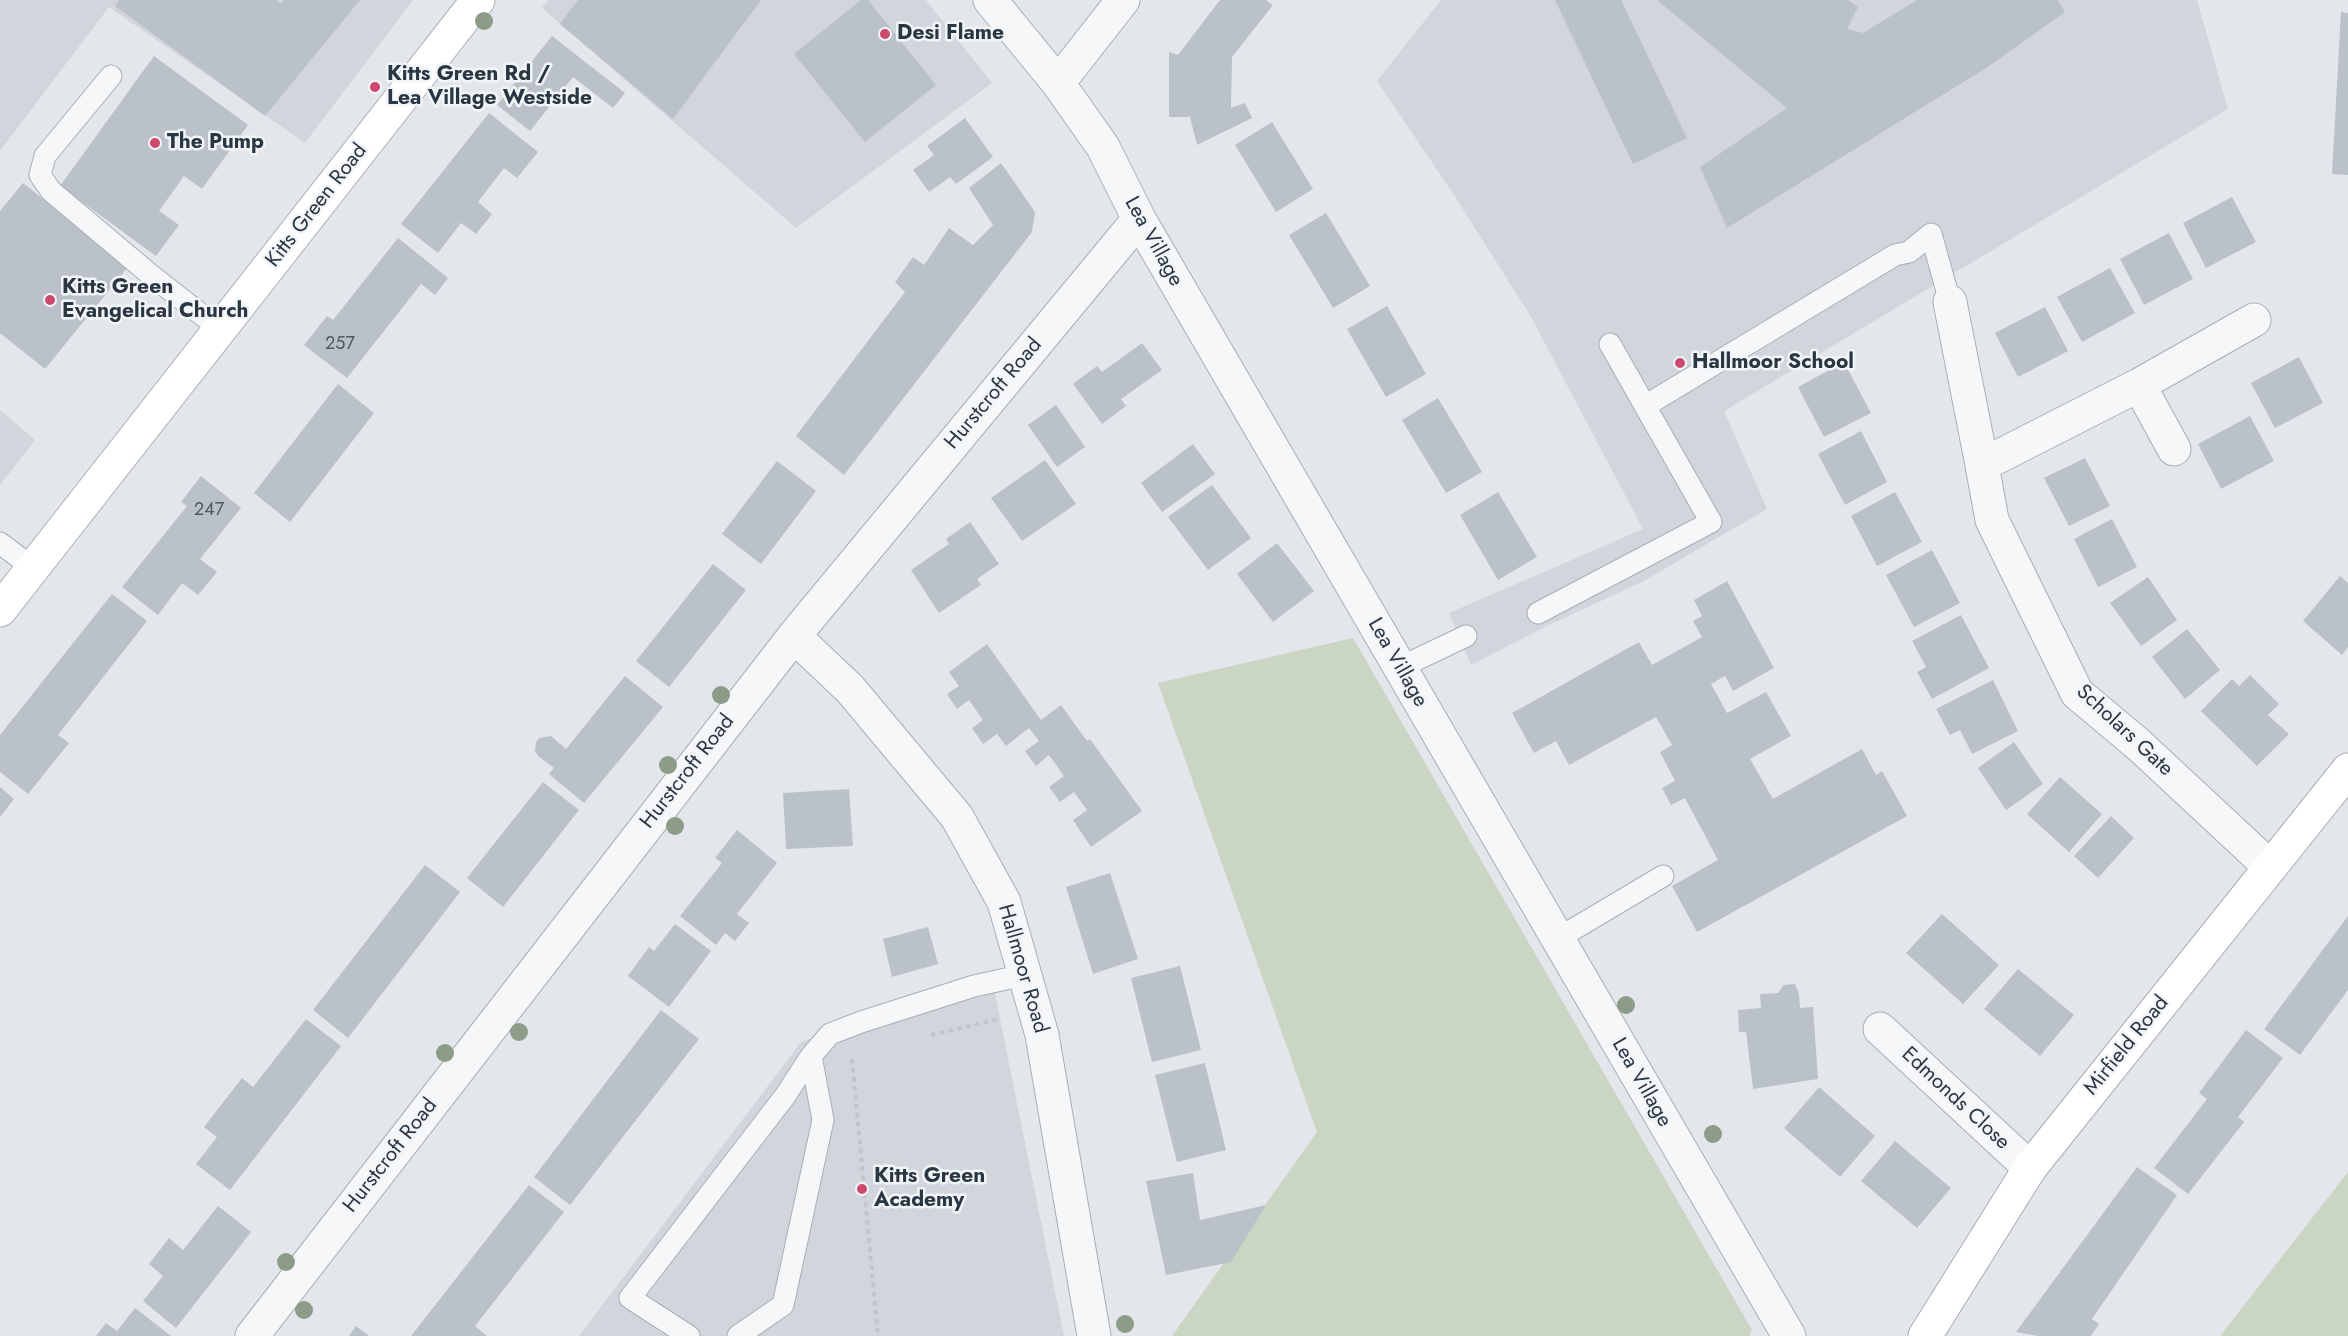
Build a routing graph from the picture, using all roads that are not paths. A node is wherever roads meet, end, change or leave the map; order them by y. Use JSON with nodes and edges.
{"nodes":[{"id":1,"x":478,"y":0,"type":"edge"},
{"id":2,"x":990,"y":0,"type":"edge"},
{"id":3,"x":1123,"y":0,"type":"edge"},
{"id":4,"x":111,"y":76,"type":"dead end"},
{"id":5,"x":1058,"y":83,"type":"junction"},
{"id":6,"x":1138,"y":219,"type":"junction"},
{"id":7,"x":1950,"y":302,"type":"joint"},
{"id":8,"x":2254,"y":320,"type":"dead end"},
{"id":9,"x":220,"y":329,"type":"junction"},
{"id":10,"x":1610,"y":344,"type":"dead end"},
{"id":11,"x":2139,"y":385,"type":"junction"},
{"id":12,"x":1645,"y":406,"type":"junction"},
{"id":13,"x":2174,"y":449,"type":"dead end"},
{"id":14,"x":1982,"y":465,"type":"junction"},
{"id":15,"x":0,"y":543,"type":"edge"},
{"id":16,"x":33,"y":568,"type":"junction"},
{"id":17,"x":0,"y":610,"type":"edge"},
{"id":18,"x":1538,"y":613,"type":"dead end"},
{"id":19,"x":794,"y":636,"type":"junction"},
{"id":20,"x":1466,"y":636,"type":"dead end"},
{"id":21,"x":1400,"y":668,"type":"junction"},
{"id":22,"x":2348,"y":770,"type":"edge"},
{"id":23,"x":2270,"y":867,"type":"junction"},
{"id":24,"x":1663,"y":876,"type":"dead end"},
{"id":25,"x":1557,"y":939,"type":"junction"},
{"id":26,"x":1024,"y":975,"type":"junction"},
{"id":27,"x":1880,"y":1029,"type":"dead end"},
{"id":28,"x":811,"y":1056,"type":"junction"},
{"id":29,"x":2030,"y":1168,"type":"junction"},
{"id":30,"x":252,"y":1336,"type":"edge"},
{"id":31,"x":688,"y":1336,"type":"edge"},
{"id":32,"x":738,"y":1336,"type":"edge"},
{"id":33,"x":1094,"y":1336,"type":"edge"},
{"id":34,"x":1789,"y":1336,"type":"edge"},
{"id":35,"x":1925,"y":1336,"type":"edge"}],
"edges":[{"from":1,"to":9,"type":"street","name":"Kitts Green Road"},
{"from":2,"to":5,"type":"street","name":"Lea Village"},
{"from":3,"to":5,"type":"street"},
{"from":4,"to":9,"type":"lane"},
{"from":5,"to":6,"type":"street","name":"Lea Village"},
{"from":6,"to":19,"type":"street","name":"Hurstcroft Road"},
{"from":6,"to":21,"type":"street","name":"Lea Village"},
{"from":7,"to":12,"type":"lane"},
{"from":7,"to":14,"type":"street","name":"Scholars Gate"},
{"from":8,"to":11,"type":"street"},
{"from":9,"to":16,"type":"street","name":"Kitts Green Road"},
{"from":10,"to":12,"type":"lane"},
{"from":11,"to":13,"type":"street"},
{"from":11,"to":14,"type":"street"},
{"from":12,"to":18,"type":"lane"},
{"from":14,"to":23,"type":"street","name":"Scholars Gate"},
{"from":15,"to":16,"type":"lane"},
{"from":16,"to":17,"type":"street","name":"Kitts Green Road"},
{"from":19,"to":26,"type":"street","name":"Hallmoor Road"},
{"from":19,"to":30,"type":"street","name":"Hurstcroft Road"},
{"from":20,"to":21,"type":"lane"},
{"from":21,"to":25,"type":"street","name":"Lea Village"},
{"from":22,"to":23,"type":"street","name":"Mirfield Road"},
{"from":23,"to":29,"type":"street","name":"Mirfield Road"},
{"from":24,"to":25,"type":"lane"},
{"from":25,"to":34,"type":"street","name":"Lea Village"},
{"from":26,"to":28,"type":"lane"},
{"from":26,"to":33,"type":"street","name":"Hallmoor Road"},
{"from":27,"to":29,"type":"street","name":"Edmonds Close"},
{"from":28,"to":31,"type":"lane"},
{"from":28,"to":32,"type":"lane"},
{"from":29,"to":35,"type":"street","name":"Mirfield Road"}]}
